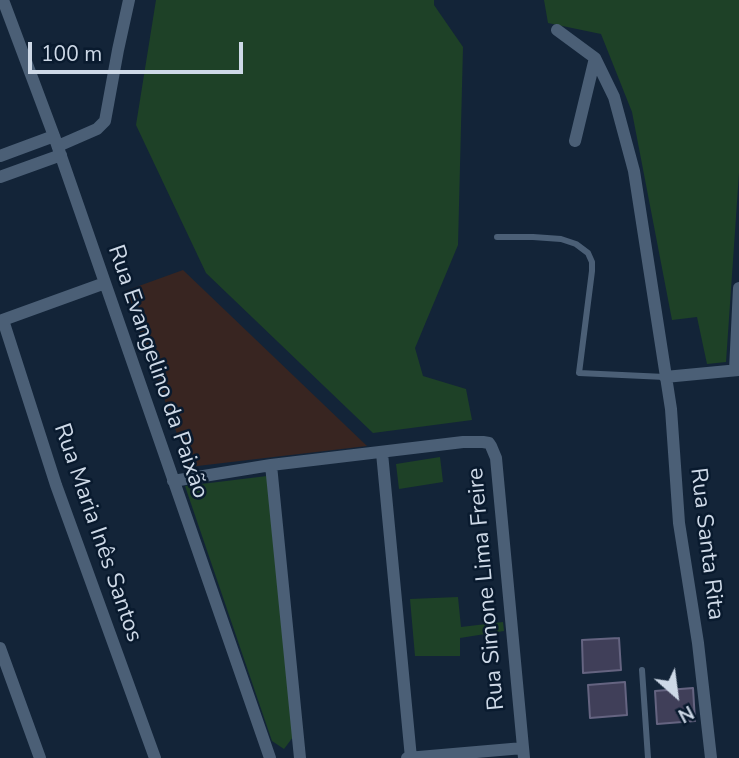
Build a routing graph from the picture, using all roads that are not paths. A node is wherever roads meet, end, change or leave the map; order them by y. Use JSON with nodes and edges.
{"nodes":[{"id":1,"x":129,"y":0,"type":"edge"},
{"id":2,"x":4,"y":2,"type":"edge"},
{"id":3,"x":557,"y":30,"type":"dead end"},
{"id":4,"x":595,"y":58,"type":"junction"},
{"id":5,"x":575,"y":141,"type":"dead end"},
{"id":6,"x":57,"y":145,"type":"junction"},
{"id":7,"x":0,"y":156,"type":"edge"},
{"id":8,"x":0,"y":177,"type":"edge"},
{"id":9,"x":497,"y":237,"type":"dead end"},
{"id":10,"x":105,"y":283,"type":"junction"},
{"id":11,"x":739,"y":288,"type":"edge"},
{"id":12,"x":2,"y":321,"type":"edge"},
{"id":13,"x":737,"y":370,"type":"edge"},
{"id":14,"x":665,"y":377,"type":"junction"},
{"id":15,"x":382,"y":453,"type":"junction"},
{"id":16,"x":271,"y":465,"type":"junction"},
{"id":17,"x":173,"y":481,"type":"junction"},
{"id":18,"x":0,"y":648,"type":"edge"},
{"id":19,"x":642,"y":670,"type":"dead end"},
{"id":20,"x":523,"y":753,"type":"edge"},
{"id":21,"x":40,"y":758,"type":"edge"},
{"id":22,"x":155,"y":758,"type":"edge"},
{"id":23,"x":270,"y":758,"type":"edge"},
{"id":24,"x":300,"y":758,"type":"edge"},
{"id":25,"x":409,"y":758,"type":"edge"},
{"id":26,"x":648,"y":758,"type":"edge"},
{"id":27,"x":711,"y":758,"type":"edge"}],
"edges":[{"from":1,"to":6,"type":"street"},
{"from":2,"to":6,"type":"street","name":"Rua Evangelino da Paixão"},
{"from":3,"to":4,"type":"street"},
{"from":4,"to":5,"type":"street"},
{"from":4,"to":14,"type":"street","name":"Rua Santa Rita"},
{"from":6,"to":7,"type":"street"},
{"from":6,"to":8,"type":"street"},
{"from":6,"to":10,"type":"street","name":"Rua Evangelino da Paixão"},
{"from":9,"to":14,"type":"lane"},
{"from":10,"to":12,"type":"street"},
{"from":10,"to":17,"type":"street","name":"Rua Evangelino da Paixão"},
{"from":11,"to":13,"type":"street"},
{"from":12,"to":22,"type":"street","name":"Rua Maria Inês Santos"},
{"from":13,"to":14,"type":"street"},
{"from":14,"to":27,"type":"street","name":"Rua Santa Rita"},
{"from":15,"to":16,"type":"street","name":"Rua Simone Lima Freire"},
{"from":15,"to":20,"type":"street","name":"Rua Simone Lima Freire"},
{"from":15,"to":25,"type":"street"},
{"from":16,"to":17,"type":"street","name":"Rua Simone Lima Freire"},
{"from":16,"to":24,"type":"street"},
{"from":17,"to":23,"type":"street","name":"Rua Evangelino da Paixão"},
{"from":18,"to":21,"type":"street"},
{"from":19,"to":26,"type":"lane"},
{"from":20,"to":25,"type":"street"}]}
